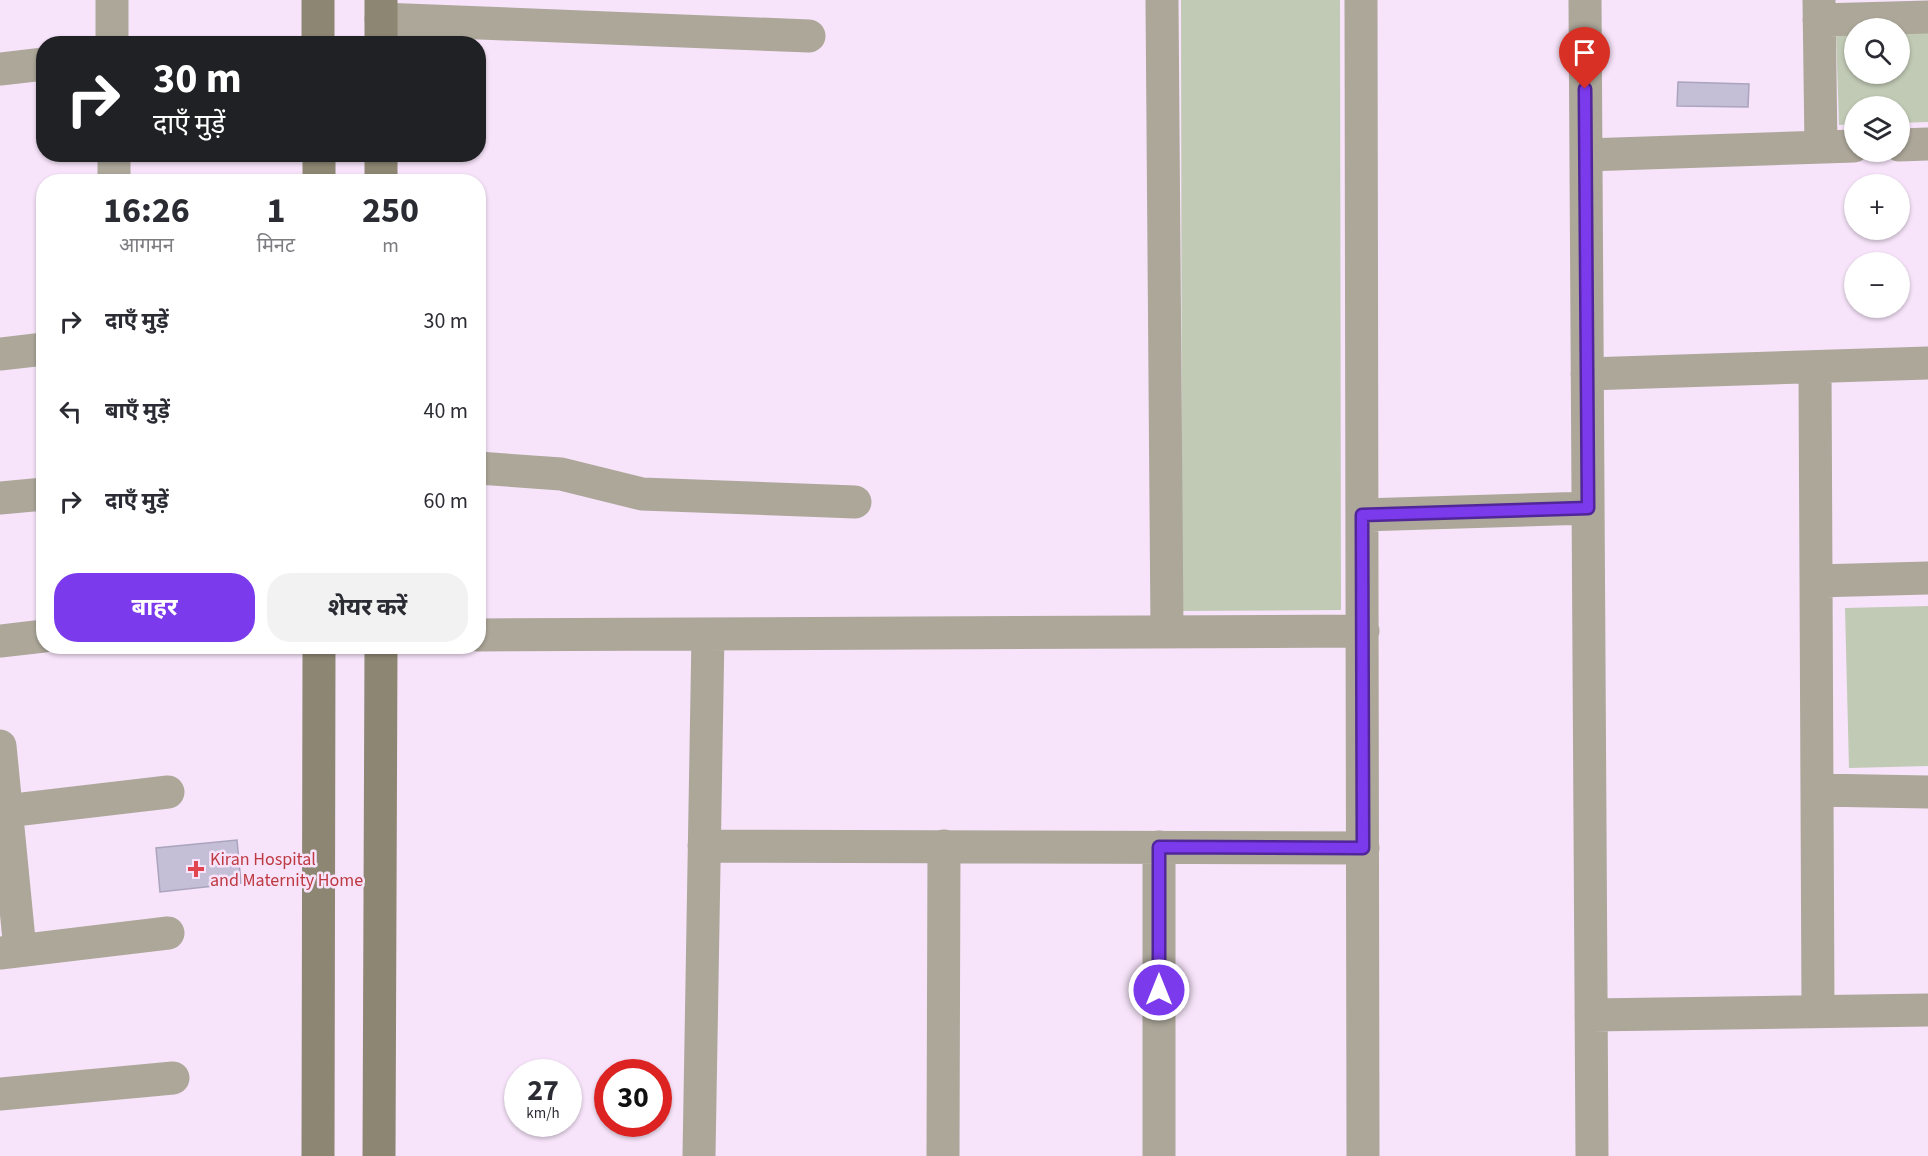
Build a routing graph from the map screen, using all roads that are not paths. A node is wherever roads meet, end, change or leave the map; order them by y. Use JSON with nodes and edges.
{"nodes":[{"id":1,"x":112,"y":0,"type":"edge"},
{"id":2,"x":318,"y":0,"type":"edge"},
{"id":3,"x":1162,"y":0,"type":"edge"},
{"id":4,"x":1361,"y":0,"type":"edge"},
{"id":5,"x":1585,"y":0,"type":"edge"},
{"id":6,"x":1819,"y":10,"type":"edge"},
{"id":7,"x":1928,"y":16,"type":"edge"},
{"id":8,"x":381,"y":21,"type":"edge"},
{"id":9,"x":112,"y":36,"type":"edge"},
{"id":10,"x":318,"y":36,"type":"edge"},
{"id":11,"x":809,"y":36,"type":"dead end"},
{"id":12,"x":36,"y":65,"type":"edge"},
{"id":13,"x":0,"y":69,"type":"edge"},
{"id":14,"x":1928,"y":144,"type":"edge"},
{"id":15,"x":1910,"y":145,"type":"edge"},
{"id":16,"x":1844,"y":146,"type":"edge"},
{"id":17,"x":1821,"y":147,"type":"junction"},
{"id":18,"x":1586,"y":155,"type":"junction"},
{"id":19,"x":36,"y":350,"type":"edge"},
{"id":20,"x":0,"y":354,"type":"edge"},
{"id":21,"x":1928,"y":363,"type":"edge"},
{"id":22,"x":1815,"y":367,"type":"junction"},
{"id":23,"x":1587,"y":374,"type":"junction"},
{"id":24,"x":486,"y":469,"type":"edge"},
{"id":25,"x":36,"y":495,"type":"edge"},
{"id":26,"x":0,"y":498,"type":"edge"},
{"id":27,"x":855,"y":502,"type":"dead end"},
{"id":28,"x":1588,"y":508,"type":"junction"},
{"id":29,"x":1362,"y":515,"type":"junction"},
{"id":30,"x":1928,"y":578,"type":"edge"},
{"id":31,"x":1816,"y":581,"type":"junction"},
{"id":32,"x":1167,"y":632,"type":"junction"},
{"id":33,"x":1362,"y":632,"type":"junction"},
{"id":34,"x":708,"y":634,"type":"junction"},
{"id":35,"x":486,"y":635,"type":"edge"},
{"id":36,"x":36,"y":637,"type":"edge"},
{"id":37,"x":0,"y":641,"type":"edge"},
{"id":38,"x":319,"y":654,"type":"edge"},
{"id":39,"x":381,"y":654,"type":"edge"},
{"id":40,"x":0,"y":746,"type":"edge"},
{"id":41,"x":1817,"y":790,"type":"junction"},
{"id":42,"x":168,"y":792,"type":"dead end"},
{"id":43,"x":1928,"y":792,"type":"edge"},
{"id":44,"x":6,"y":811,"type":"junction"},
{"id":45,"x":704,"y":846,"type":"junction"},
{"id":46,"x":944,"y":846,"type":"junction"},
{"id":47,"x":1159,"y":847,"type":"junction"},
{"id":48,"x":1363,"y":848,"type":"junction"},
{"id":49,"x":168,"y":933,"type":"dead end"},
{"id":50,"x":10,"y":951,"type":"edge"},
{"id":51,"x":1928,"y":1010,"type":"edge"},
{"id":52,"x":1818,"y":1011,"type":"junction"},
{"id":53,"x":1591,"y":1015,"type":"junction"},
{"id":54,"x":173,"y":1078,"type":"dead end"},
{"id":55,"x":0,"y":1094,"type":"edge"},
{"id":56,"x":318,"y":1156,"type":"edge"},
{"id":57,"x":379,"y":1156,"type":"edge"},
{"id":58,"x":699,"y":1156,"type":"edge"},
{"id":59,"x":943,"y":1156,"type":"edge"},
{"id":60,"x":1159,"y":1156,"type":"edge"},
{"id":61,"x":1363,"y":1156,"type":"edge"},
{"id":62,"x":1592,"y":1156,"type":"edge"}],
"edges":[{"from":1,"to":9,"type":"street"},
{"from":2,"to":10,"type":"street"},
{"from":3,"to":32,"type":"street"},
{"from":4,"to":29,"type":"street"},
{"from":5,"to":18,"type":"street"},
{"from":6,"to":7,"type":"street"},
{"from":6,"to":17,"type":"street"},
{"from":8,"to":11,"type":"street"},
{"from":12,"to":13,"type":"street"},
{"from":14,"to":15,"type":"street"},
{"from":16,"to":17,"type":"street"},
{"from":17,"to":18,"type":"street"},
{"from":18,"to":23,"type":"street"},
{"from":19,"to":20,"type":"street"},
{"from":21,"to":22,"type":"street"},
{"from":22,"to":23,"type":"street"},
{"from":22,"to":31,"type":"street"},
{"from":23,"to":28,"type":"street"},
{"from":24,"to":27,"type":"street"},
{"from":25,"to":26,"type":"street"},
{"from":28,"to":29,"type":"street"},
{"from":28,"to":53,"type":"street"},
{"from":29,"to":33,"type":"street"},
{"from":30,"to":31,"type":"street"},
{"from":31,"to":41,"type":"street"},
{"from":32,"to":33,"type":"street"},
{"from":32,"to":34,"type":"street"},
{"from":33,"to":48,"type":"street"},
{"from":34,"to":35,"type":"street"},
{"from":34,"to":45,"type":"street"},
{"from":36,"to":37,"type":"street"},
{"from":38,"to":56,"type":"street"},
{"from":39,"to":57,"type":"street"},
{"from":40,"to":44,"type":"street"},
{"from":41,"to":43,"type":"street"},
{"from":41,"to":52,"type":"street"},
{"from":42,"to":44,"type":"street"},
{"from":44,"to":50,"type":"street"},
{"from":45,"to":46,"type":"street"},
{"from":45,"to":58,"type":"street"},
{"from":46,"to":47,"type":"street"},
{"from":46,"to":59,"type":"street"},
{"from":47,"to":48,"type":"street"},
{"from":47,"to":60,"type":"street"},
{"from":48,"to":61,"type":"street"},
{"from":49,"to":50,"type":"street"},
{"from":51,"to":52,"type":"street"},
{"from":52,"to":53,"type":"street"},
{"from":53,"to":62,"type":"street"},
{"from":54,"to":55,"type":"street"}]}
